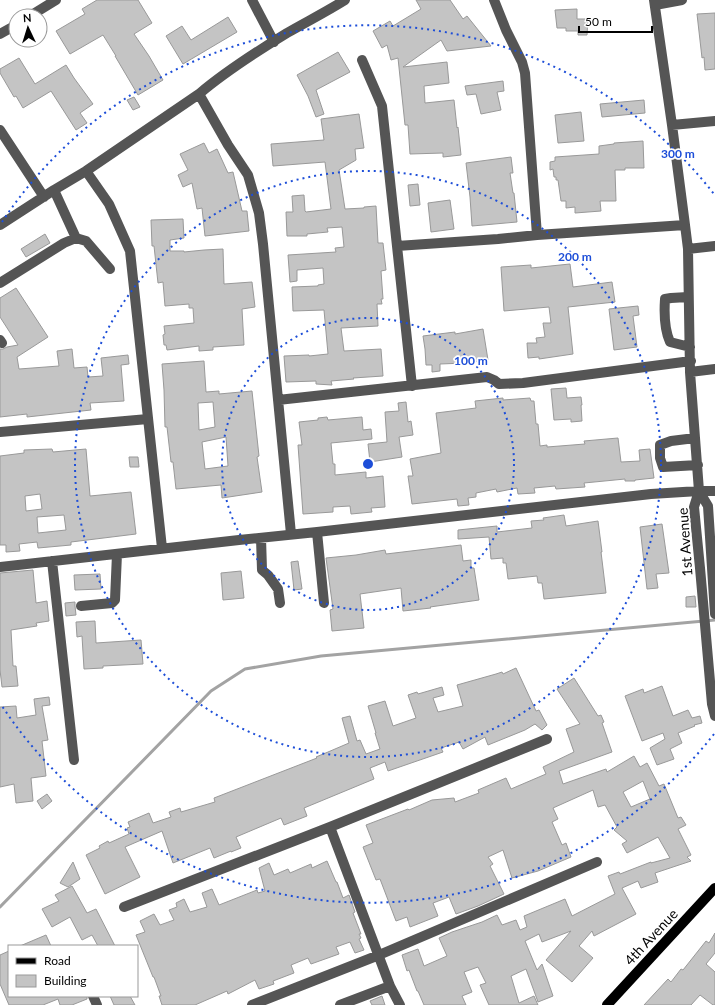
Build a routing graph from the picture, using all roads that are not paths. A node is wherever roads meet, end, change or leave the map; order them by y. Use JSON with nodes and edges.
{"nodes":[{"id":1,"x":56,"y":0,"type":"edge"},
{"id":2,"x":252,"y":0,"type":"edge"},
{"id":3,"x":345,"y":0,"type":"edge"},
{"id":4,"x":494,"y":0,"type":"edge"},
{"id":5,"x":682,"y":0,"type":"edge"},
{"id":6,"x":655,"y":2,"type":"edge"},
{"id":7,"x":43,"y":8,"type":"edge"},
{"id":8,"x":274,"y":42,"type":"junction"},
{"id":9,"x":362,"y":60,"type":"dead end"},
{"id":10,"x":199,"y":94,"type":"junction"},
{"id":11,"x":715,"y":120,"type":"edge"},
{"id":12,"x":672,"y":125,"type":"junction"},
{"id":13,"x":0,"y":130,"type":"edge"},
{"id":14,"x":86,"y":171,"type":"junction"},
{"id":15,"x":54,"y":190,"type":"junction"},
{"id":16,"x":44,"y":197,"type":"junction"},
{"id":17,"x":0,"y":225,"type":"edge"},
{"id":18,"x":685,"y":225,"type":"junction"},
{"id":19,"x":536,"y":235,"type":"junction"},
{"id":20,"x":76,"y":238,"type":"junction"},
{"id":21,"x":397,"y":246,"type":"junction"},
{"id":22,"x":715,"y":246,"type":"edge"},
{"id":23,"x":688,"y":249,"type":"junction"},
{"id":24,"x":110,"y":269,"type":"dead end"},
{"id":25,"x":0,"y":283,"type":"edge"},
{"id":26,"x":688,"y":297,"type":"junction"},
{"id":27,"x":690,"y":347,"type":"junction"},
{"id":28,"x":690,"y":361,"type":"junction"},
{"id":29,"x":715,"y":369,"type":"edge"},
{"id":30,"x":690,"y":372,"type":"junction"},
{"id":31,"x":412,"y":386,"type":"junction"},
{"id":32,"x":278,"y":400,"type":"junction"},
{"id":33,"x":148,"y":419,"type":"junction"},
{"id":34,"x":0,"y":432,"type":"edge"},
{"id":35,"x":695,"y":438,"type":"junction"},
{"id":36,"x":698,"y":465,"type":"junction"},
{"id":37,"x":699,"y":491,"type":"junction"},
{"id":38,"x":715,"y":491,"type":"edge"},
{"id":39,"x":317,"y":532,"type":"junction"},
{"id":40,"x":291,"y":534,"type":"junction"},
{"id":41,"x":261,"y":538,"type":"junction"},
{"id":42,"x":162,"y":548,"type":"junction"},
{"id":43,"x":117,"y":554,"type":"junction"},
{"id":44,"x":52,"y":561,"type":"junction"},
{"id":45,"x":0,"y":566,"type":"edge"},
{"id":46,"x":280,"y":603,"type":"dead end"},
{"id":47,"x":324,"y":603,"type":"dead end"},
{"id":48,"x":81,"y":606,"type":"dead end"},
{"id":49,"x":715,"y":614,"type":"edge"},
{"id":50,"x":715,"y":716,"type":"edge"},
{"id":51,"x":547,"y":739,"type":"dead end"},
{"id":52,"x":74,"y":760,"type":"dead end"},
{"id":53,"x":330,"y":827,"type":"junction"},
{"id":54,"x":597,"y":862,"type":"dead end"},
{"id":55,"x":715,"y":888,"type":"edge"},
{"id":56,"x":124,"y":907,"type":"dead end"},
{"id":57,"x":379,"y":955,"type":"junction"},
{"id":58,"x":390,"y":986,"type":"junction"},
{"id":59,"x":252,"y":1005,"type":"edge"},
{"id":60,"x":340,"y":1005,"type":"edge"},
{"id":61,"x":400,"y":1005,"type":"edge"},
{"id":62,"x":607,"y":1005,"type":"edge"}],
"edges":[{"from":1,"to":7,"type":"street"},
{"from":2,"to":8,"type":"street"},
{"from":3,"to":8,"type":"street"},
{"from":4,"to":19,"type":"street"},
{"from":5,"to":6,"type":"street"},
{"from":6,"to":12,"type":"street"},
{"from":8,"to":10,"type":"street"},
{"from":9,"to":21,"type":"street"},
{"from":10,"to":14,"type":"street"},
{"from":10,"to":32,"type":"street"},
{"from":11,"to":12,"type":"street"},
{"from":12,"to":18,"type":"street"},
{"from":13,"to":16,"type":"street"},
{"from":14,"to":15,"type":"street"},
{"from":14,"to":33,"type":"street"},
{"from":15,"to":16,"type":"street"},
{"from":15,"to":20,"type":"street"},
{"from":16,"to":17,"type":"street"},
{"from":18,"to":19,"type":"street"},
{"from":18,"to":23,"type":"street"},
{"from":19,"to":21,"type":"street"},
{"from":20,"to":24,"type":"street"},
{"from":20,"to":25,"type":"street"},
{"from":21,"to":31,"type":"street"},
{"from":22,"to":23,"type":"street"},
{"from":23,"to":26,"type":"street"},
{"from":26,"to":27,"type":"street"},
{"from":26,"to":27,"type":"street"},
{"from":27,"to":28,"type":"street"},
{"from":28,"to":30,"type":"street"},
{"from":28,"to":31,"type":"street"},
{"from":29,"to":30,"type":"street"},
{"from":30,"to":35,"type":"street"},
{"from":31,"to":32,"type":"street"},
{"from":32,"to":40,"type":"street"},
{"from":33,"to":34,"type":"street"},
{"from":33,"to":42,"type":"street"},
{"from":35,"to":36,"type":"street"},
{"from":35,"to":36,"type":"street"},
{"from":36,"to":37,"type":"street"},
{"from":37,"to":38,"type":"street"},
{"from":37,"to":39,"type":"street"},
{"from":37,"to":49,"type":"street","name":"1st Avenue"},
{"from":37,"to":50,"type":"street","name":"1st Avenue"},
{"from":39,"to":40,"type":"street"},
{"from":39,"to":47,"type":"street"},
{"from":40,"to":41,"type":"street"},
{"from":41,"to":42,"type":"street"},
{"from":41,"to":46,"type":"street"},
{"from":42,"to":43,"type":"street"},
{"from":43,"to":44,"type":"street"},
{"from":43,"to":48,"type":"street"},
{"from":44,"to":45,"type":"street"},
{"from":44,"to":52,"type":"street"},
{"from":51,"to":53,"type":"street"},
{"from":53,"to":56,"type":"street"},
{"from":53,"to":57,"type":"street"},
{"from":54,"to":57,"type":"street"},
{"from":55,"to":62,"type":"main road","name":"4th Avenue"},
{"from":57,"to":58,"type":"street"},
{"from":57,"to":59,"type":"street"},
{"from":58,"to":60,"type":"street"},
{"from":58,"to":61,"type":"street"}]}
